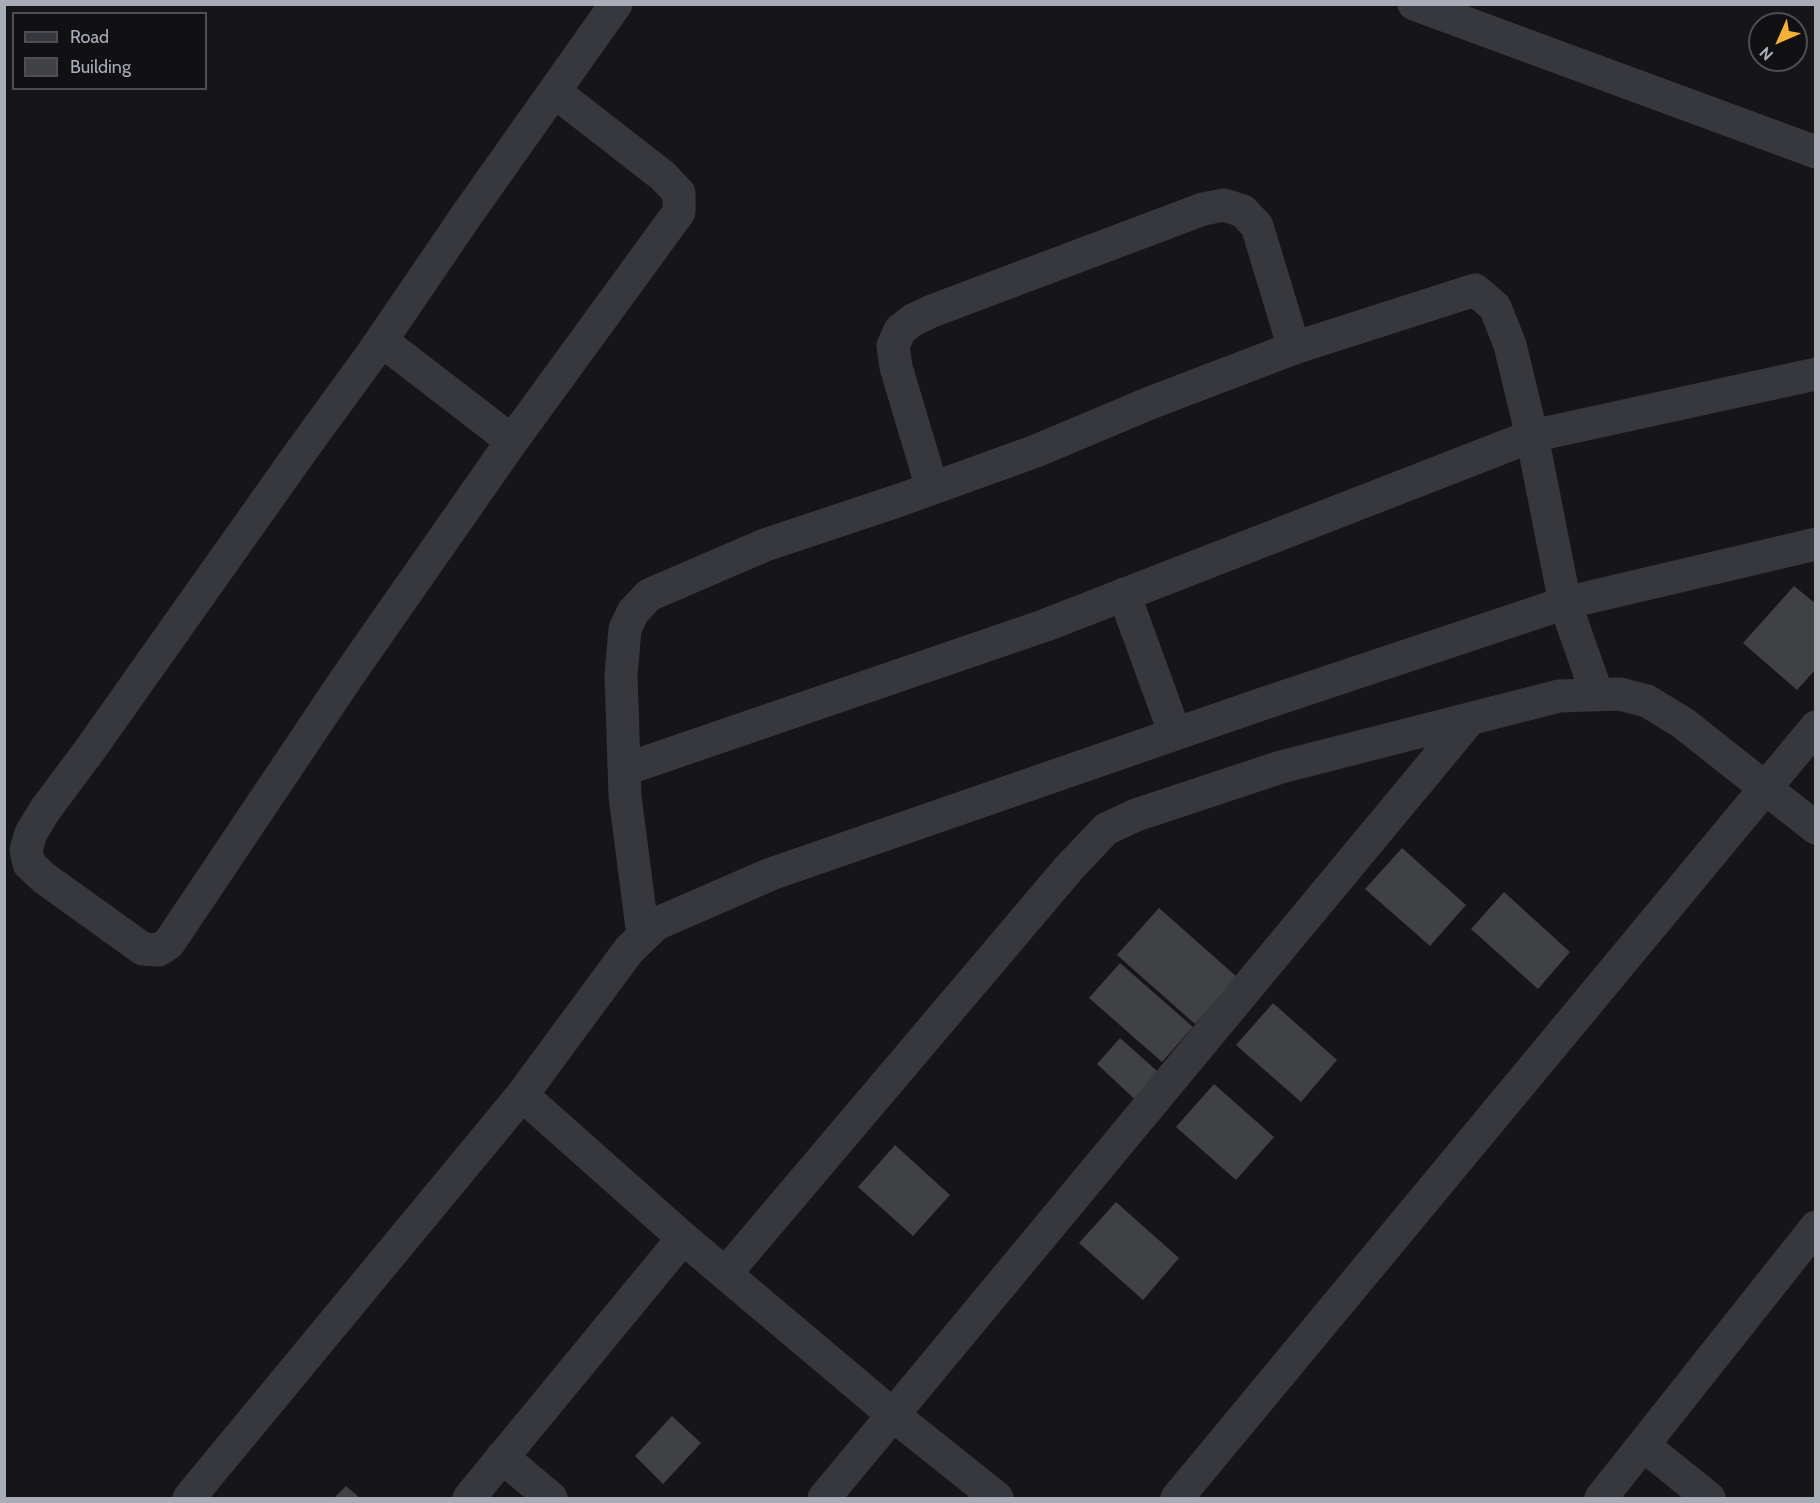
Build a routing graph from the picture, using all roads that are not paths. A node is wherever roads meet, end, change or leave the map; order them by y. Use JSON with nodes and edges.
{"nodes":[{"id":1,"x":616,"y":4,"type":"edge"},
{"id":2,"x":1414,"y":4,"type":"edge"},
{"id":3,"x":1462,"y":13,"type":"edge"},
{"id":4,"x":555,"y":92,"type":"junction"},
{"id":5,"x":1815,"y":152,"type":"edge"},
{"id":6,"x":382,"y":341,"type":"junction"},
{"id":7,"x":1294,"y":348,"type":"junction"},
{"id":8,"x":1815,"y":374,"type":"edge"},
{"id":9,"x":1532,"y":436,"type":"junction"},
{"id":10,"x":513,"y":441,"type":"junction"},
{"id":11,"x":932,"y":488,"type":"junction"},
{"id":12,"x":1815,"y":544,"type":"edge"},
{"id":13,"x":1124,"y":594,"type":"junction"},
{"id":14,"x":1565,"y":603,"type":"junction"},
{"id":15,"x":1597,"y":694,"type":"junction"},
{"id":16,"x":1470,"y":719,"type":"junction"},
{"id":17,"x":1815,"y":727,"type":"edge"},
{"id":18,"x":1176,"y":734,"type":"junction"},
{"id":19,"x":626,"y":769,"type":"junction"},
{"id":20,"x":1765,"y":786,"type":"junction"},
{"id":21,"x":1815,"y":828,"type":"edge"},
{"id":22,"x":643,"y":936,"type":"junction"},
{"id":23,"x":522,"y":1095,"type":"junction"},
{"id":24,"x":1815,"y":1227,"type":"edge"},
{"id":25,"x":683,"y":1238,"type":"junction"},
{"id":26,"x":726,"y":1273,"type":"junction"},
{"id":27,"x":892,"y":1415,"type":"junction"},
{"id":28,"x":1643,"y":1445,"type":"junction"},
{"id":29,"x":502,"y":1457,"type":"junction"},
{"id":30,"x":189,"y":1498,"type":"edge"},
{"id":31,"x":469,"y":1498,"type":"edge"},
{"id":32,"x":551,"y":1498,"type":"edge"},
{"id":33,"x":824,"y":1498,"type":"edge"},
{"id":34,"x":997,"y":1498,"type":"edge"},
{"id":35,"x":1178,"y":1498,"type":"edge"},
{"id":36,"x":1601,"y":1498,"type":"edge"},
{"id":37,"x":1709,"y":1498,"type":"edge"}],
"edges":[{"from":1,"to":4,"type":"street"},
{"from":2,"to":3,"type":"street"},
{"from":3,"to":5,"type":"street"},
{"from":4,"to":6,"type":"street"},
{"from":4,"to":10,"type":"street"},
{"from":6,"to":10,"type":"street"},
{"from":6,"to":10,"type":"street"},
{"from":7,"to":9,"type":"street"},
{"from":7,"to":11,"type":"street"},
{"from":7,"to":11,"type":"street"},
{"from":8,"to":9,"type":"street"},
{"from":9,"to":13,"type":"street"},
{"from":9,"to":14,"type":"street"},
{"from":11,"to":19,"type":"street"},
{"from":12,"to":14,"type":"street"},
{"from":13,"to":18,"type":"street"},
{"from":13,"to":19,"type":"street"},
{"from":14,"to":15,"type":"street"},
{"from":14,"to":18,"type":"street"},
{"from":15,"to":16,"type":"street"},
{"from":15,"to":20,"type":"street"},
{"from":16,"to":26,"type":"street"},
{"from":16,"to":27,"type":"street"},
{"from":17,"to":20,"type":"street"},
{"from":18,"to":22,"type":"street"},
{"from":19,"to":22,"type":"street"},
{"from":20,"to":21,"type":"street"},
{"from":20,"to":35,"type":"street"},
{"from":22,"to":23,"type":"street"},
{"from":23,"to":25,"type":"street"},
{"from":23,"to":30,"type":"street"},
{"from":24,"to":28,"type":"street"},
{"from":25,"to":26,"type":"street"},
{"from":25,"to":29,"type":"street"},
{"from":26,"to":27,"type":"street"},
{"from":27,"to":33,"type":"street"},
{"from":27,"to":34,"type":"street"},
{"from":28,"to":36,"type":"street"},
{"from":28,"to":37,"type":"street"},
{"from":29,"to":31,"type":"street"},
{"from":29,"to":32,"type":"street"}]}
